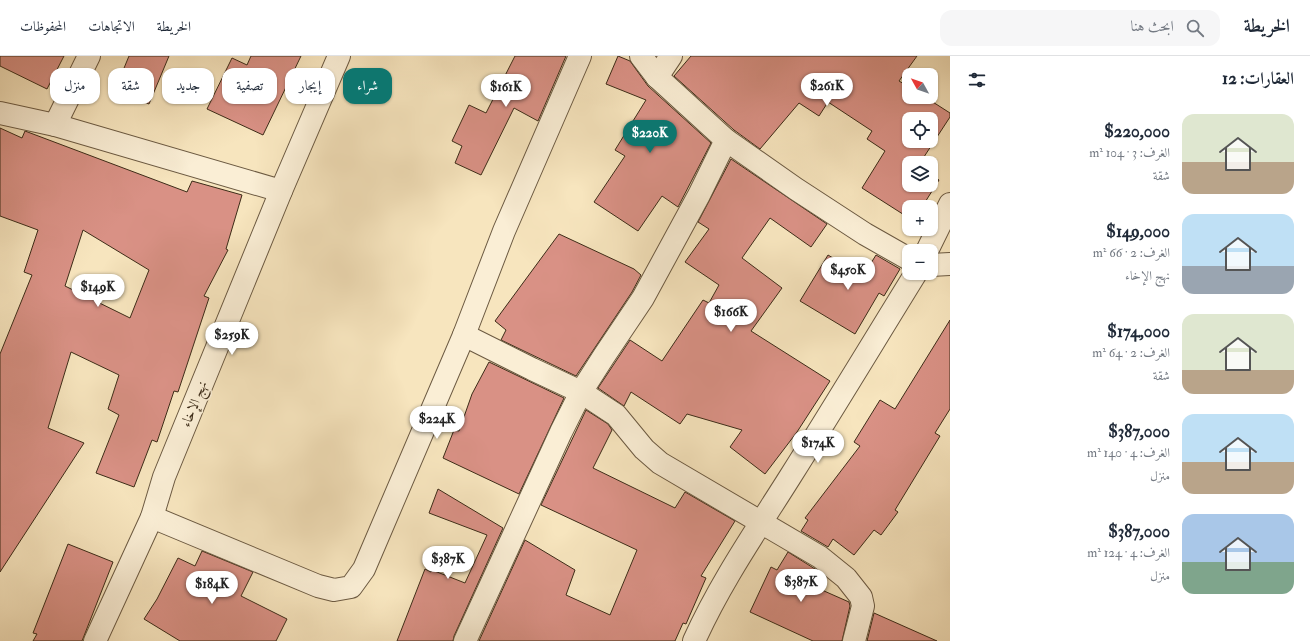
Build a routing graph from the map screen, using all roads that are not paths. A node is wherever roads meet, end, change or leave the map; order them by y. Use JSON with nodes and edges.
{"nodes":[{"id":1,"x":89,"y":56,"type":"edge"},
{"id":2,"x":339,"y":56,"type":"edge"},
{"id":3,"x":580,"y":56,"type":"edge"},
{"id":4,"x":641,"y":56,"type":"edge"},
{"id":5,"x":671,"y":56,"type":"edge"},
{"id":6,"x":657,"y":77,"type":"junction"},
{"id":7,"x":0,"y":113,"type":"edge"},
{"id":8,"x":55,"y":125,"type":"junction"},
{"id":9,"x":726,"y":140,"type":"junction"},
{"id":10,"x":281,"y":191,"type":"junction"},
{"id":11,"x":950,"y":204,"type":"edge"},
{"id":12,"x":930,"y":244,"type":"edge"},
{"id":13,"x":902,"y":255,"type":"edge"},
{"id":14,"x":950,"y":264,"type":"edge"},
{"id":15,"x":938,"y":265,"type":"edge"},
{"id":16,"x":912,"y":280,"type":"edge"},
{"id":17,"x":464,"y":335,"type":"junction"},
{"id":18,"x":581,"y":392,"type":"junction"},
{"id":19,"x":152,"y":517,"type":"junction"},
{"id":20,"x":761,"y":523,"type":"junction"},
{"id":21,"x":95,"y":641,"type":"edge"},
{"id":22,"x":465,"y":641,"type":"edge"},
{"id":23,"x":694,"y":641,"type":"edge"},
{"id":24,"x":854,"y":641,"type":"edge"}],
"edges":[{"from":1,"to":8,"type":"street"},
{"from":2,"to":10,"type":"street","name":"نهج الإخاء"},
{"from":3,"to":17,"type":"street"},
{"from":4,"to":6,"type":"street"},
{"from":5,"to":6,"type":"street"},
{"from":6,"to":9,"type":"street"},
{"from":7,"to":8,"type":"street"},
{"from":8,"to":10,"type":"street"},
{"from":9,"to":13,"type":"street"},
{"from":9,"to":18,"type":"street"},
{"from":10,"to":19,"type":"street","name":"نهج الإخاء"},
{"from":11,"to":12,"type":"street"},
{"from":14,"to":15,"type":"street"},
{"from":16,"to":20,"type":"street"},
{"from":17,"to":18,"type":"street"},
{"from":17,"to":19,"type":"street"},
{"from":18,"to":20,"type":"street"},
{"from":18,"to":22,"type":"street"},
{"from":19,"to":21,"type":"street","name":"نهج الإخاء"},
{"from":20,"to":23,"type":"street"},
{"from":20,"to":24,"type":"street"}]}
